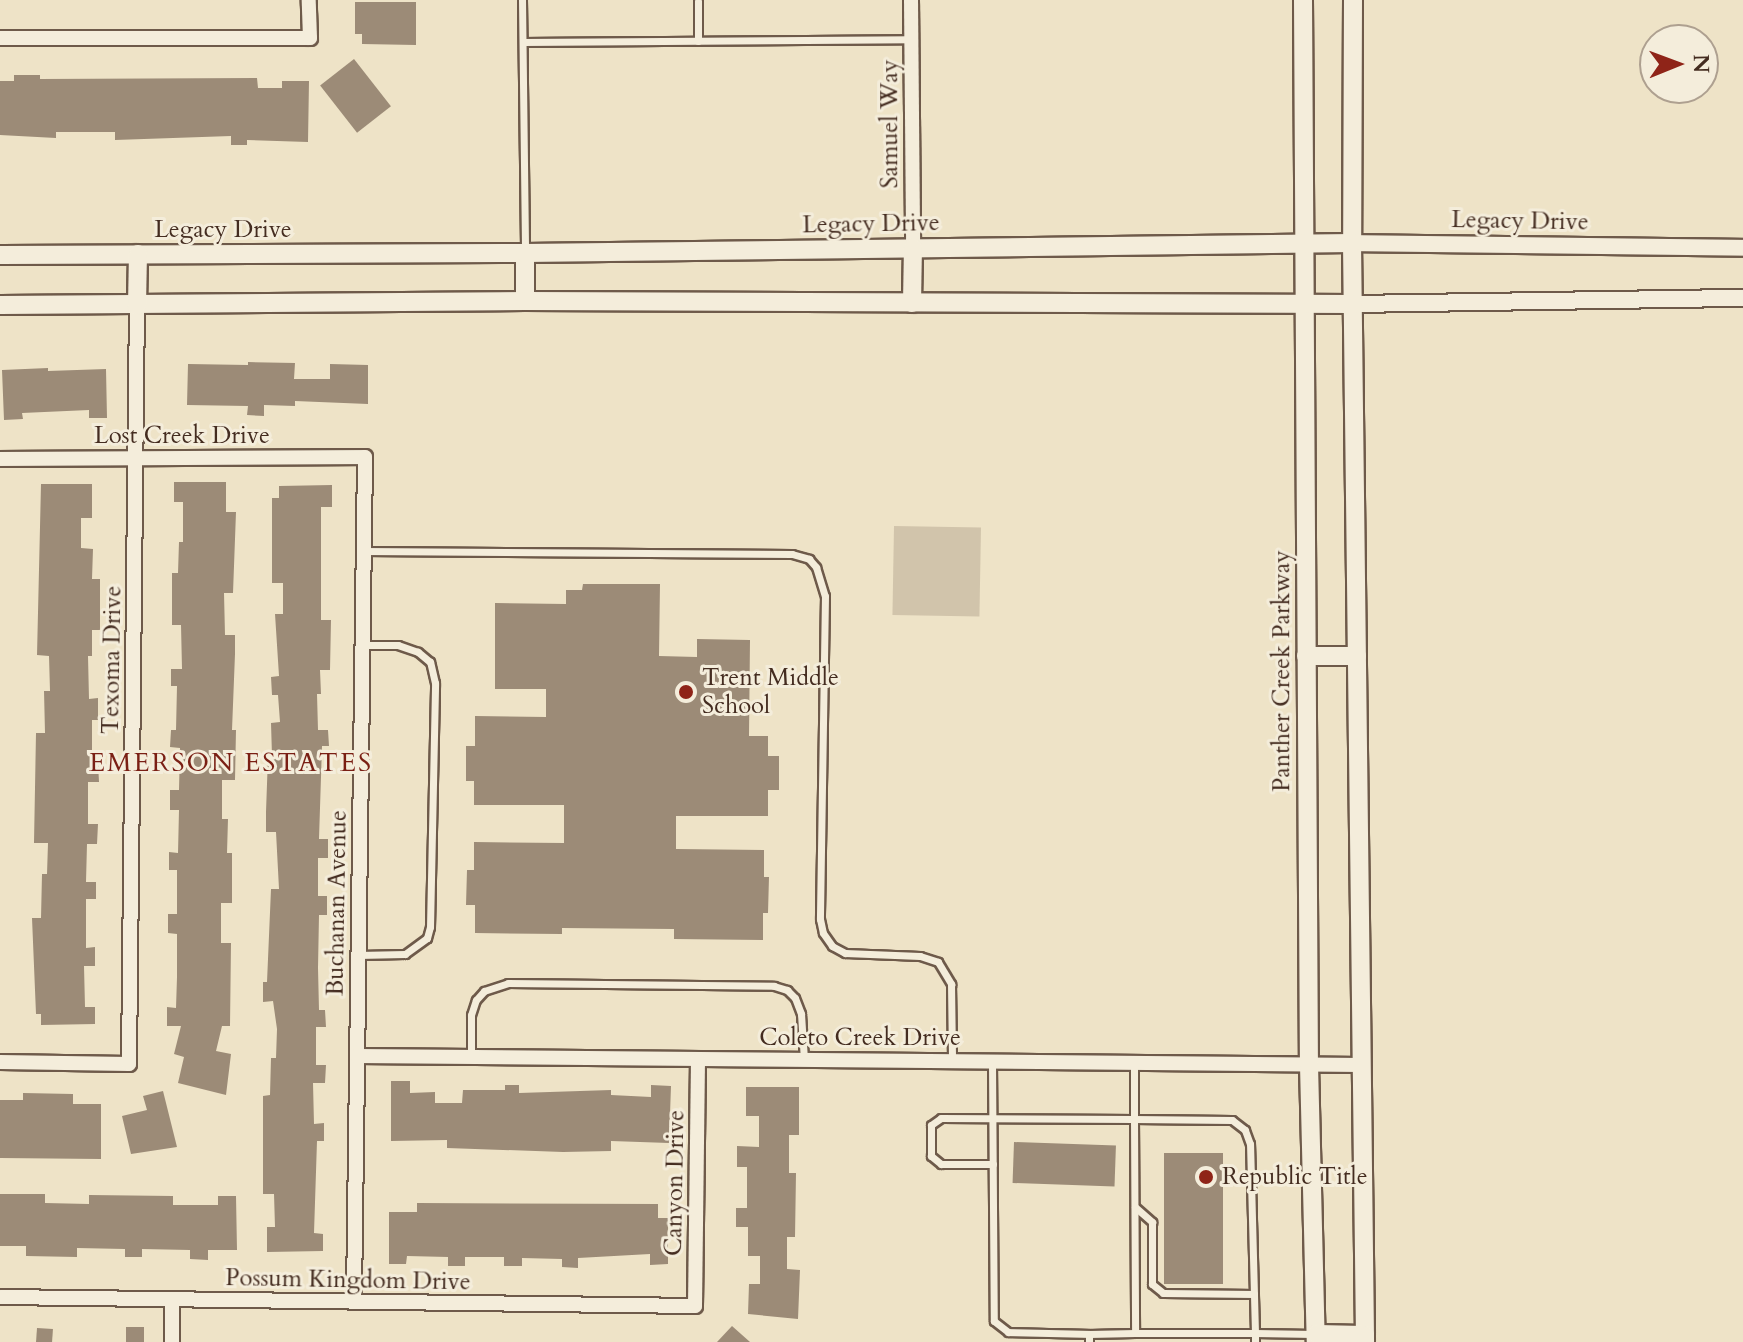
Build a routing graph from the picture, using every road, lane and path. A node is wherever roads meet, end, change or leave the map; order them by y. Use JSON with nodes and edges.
{"nodes":[{"id":1,"x":309,"y":0,"type":"edge"},
{"id":2,"x":522,"y":0,"type":"edge"},
{"id":3,"x":911,"y":0,"type":"edge"},
{"id":4,"x":1303,"y":0,"type":"edge"},
{"id":5,"x":1353,"y":0,"type":"edge"},
{"id":6,"x":698,"y":1,"type":"edge"},
{"id":7,"x":0,"y":38,"type":"edge"},
{"id":8,"x":911,"y":39,"type":"junction"},
{"id":9,"x":698,"y":41,"type":"junction"},
{"id":10,"x":523,"y":42,"type":"junction"},
{"id":11,"x":1352,"y":243,"type":"junction"},
{"id":12,"x":1303,"y":244,"type":"junction"},
{"id":13,"x":913,"y":248,"type":"junction"},
{"id":14,"x":1743,"y":248,"type":"edge"},
{"id":15,"x":525,"y":253,"type":"junction"},
{"id":16,"x":138,"y":254,"type":"junction"},
{"id":17,"x":0,"y":255,"type":"edge"},
{"id":18,"x":1743,"y":298,"type":"edge"},
{"id":19,"x":525,"y":301,"type":"junction"},
{"id":20,"x":912,"y":303,"type":"junction"},
{"id":21,"x":1303,"y":304,"type":"junction"},
{"id":22,"x":1353,"y":304,"type":"junction"},
{"id":23,"x":0,"y":305,"type":"edge"},
{"id":24,"x":137,"y":305,"type":"junction"},
{"id":25,"x":365,"y":457,"type":"joint"},
{"id":26,"x":137,"y":458,"type":"junction"},
{"id":27,"x":0,"y":459,"type":"edge"},
{"id":28,"x":363,"y":551,"type":"junction"},
{"id":29,"x":362,"y":645,"type":"junction"},
{"id":30,"x":1306,"y":656,"type":"junction"},
{"id":31,"x":1357,"y":656,"type":"junction"},
{"id":32,"x":358,"y":955,"type":"junction"},
{"id":33,"x":357,"y":1056,"type":"junction"},
{"id":34,"x":471,"y":1057,"type":"junction"},
{"id":35,"x":804,"y":1059,"type":"junction"},
{"id":36,"x":698,"y":1060,"type":"junction"},
{"id":37,"x":952,"y":1060,"type":"junction"},
{"id":38,"x":992,"y":1061,"type":"junction"},
{"id":39,"x":0,"y":1062,"type":"edge"},
{"id":40,"x":1134,"y":1062,"type":"junction"},
{"id":41,"x":1309,"y":1065,"type":"junction"},
{"id":42,"x":1362,"y":1065,"type":"junction"},
{"id":43,"x":992,"y":1118,"type":"junction"},
{"id":44,"x":1134,"y":1119,"type":"junction"},
{"id":45,"x":993,"y":1164,"type":"junction"},
{"id":46,"x":1134,"y":1206,"type":"junction"},
{"id":47,"x":1254,"y":1294,"type":"junction"},
{"id":48,"x":0,"y":1297,"type":"edge"},
{"id":49,"x":172,"y":1299,"type":"junction"},
{"id":50,"x":354,"y":1302,"type":"junction"},
{"id":51,"x":695,"y":1306,"type":"joint"},
{"id":52,"x":1135,"y":1333,"type":"junction"},
{"id":53,"x":1089,"y":1338,"type":"edge"},
{"id":54,"x":1255,"y":1338,"type":"edge"},
{"id":55,"x":1316,"y":1338,"type":"edge"},
{"id":56,"x":1365,"y":1339,"type":"edge"},
{"id":57,"x":172,"y":1342,"type":"edge"}],
"edges":[{"from":1,"to":7,"type":"street"},
{"from":2,"to":10,"type":"lane"},
{"from":3,"to":8,"type":"street","name":"Samuel Way"},
{"from":4,"to":12,"type":"main road","name":"Panther Creek Parkway"},
{"from":5,"to":11,"type":"main road"},
{"from":6,"to":9,"type":"lane"},
{"from":8,"to":9,"type":"lane"},
{"from":8,"to":13,"type":"street","name":"Samuel Way"},
{"from":9,"to":10,"type":"lane"},
{"from":10,"to":15,"type":"lane"},
{"from":11,"to":12,"type":"main road","name":"Legacy Drive"},
{"from":11,"to":14,"type":"street","name":"Legacy Drive"},
{"from":11,"to":22,"type":"main road"},
{"from":12,"to":13,"type":"main road","name":"Legacy Drive"},
{"from":12,"to":21,"type":"main road","name":"Panther Creek Parkway"},
{"from":13,"to":15,"type":"main road","name":"Legacy Drive"},
{"from":13,"to":20,"type":"main road"},
{"from":15,"to":16,"type":"main road","name":"Legacy Drive"},
{"from":15,"to":19,"type":"main road"},
{"from":16,"to":17,"type":"main road","name":"Legacy Drive"},
{"from":16,"to":24,"type":"main road"},
{"from":18,"to":22,"type":"street"},
{"from":19,"to":20,"type":"main road"},
{"from":19,"to":24,"type":"main road"},
{"from":20,"to":21,"type":"main road"},
{"from":21,"to":22,"type":"main road"},
{"from":21,"to":30,"type":"main road","name":"Panther Creek Parkway"},
{"from":22,"to":31,"type":"main road"},
{"from":23,"to":24,"type":"main road"},
{"from":24,"to":26,"type":"street","name":"Texoma Drive"},
{"from":25,"to":26,"type":"street","name":"Lost Creek Drive"},
{"from":25,"to":28,"type":"street","name":"Buchanan Avenue"},
{"from":26,"to":27,"type":"street","name":"Lost Creek Drive"},
{"from":26,"to":39,"type":"street","name":"Texoma Drive"},
{"from":28,"to":29,"type":"street","name":"Buchanan Avenue"},
{"from":28,"to":37,"type":"lane"},
{"from":29,"to":32,"type":"street","name":"Buchanan Avenue"},
{"from":29,"to":32,"type":"lane"},
{"from":30,"to":31,"type":"main road"},
{"from":30,"to":41,"type":"main road","name":"Panther Creek Parkway"},
{"from":31,"to":42,"type":"main road"},
{"from":32,"to":33,"type":"street","name":"Buchanan Avenue"},
{"from":33,"to":34,"type":"street","name":"Coleto Creek Drive"},
{"from":33,"to":50,"type":"street","name":"Buchanan Avenue"},
{"from":34,"to":35,"type":"lane"},
{"from":34,"to":36,"type":"street","name":"Coleto Creek Drive"},
{"from":35,"to":36,"type":"street","name":"Coleto Creek Drive"},
{"from":35,"to":37,"type":"street","name":"Coleto Creek Drive"},
{"from":36,"to":51,"type":"street","name":"Canyon Drive"},
{"from":37,"to":38,"type":"street","name":"Coleto Creek Drive"},
{"from":38,"to":40,"type":"street","name":"Coleto Creek Drive"},
{"from":38,"to":43,"type":"lane"},
{"from":40,"to":41,"type":"street","name":"Coleto Creek Drive"},
{"from":40,"to":44,"type":"lane"},
{"from":41,"to":42,"type":"street","name":"Coleto Creek Drive"},
{"from":41,"to":55,"type":"main road","name":"Panther Creek Parkway"},
{"from":42,"to":56,"type":"main road"},
{"from":43,"to":44,"type":"lane"},
{"from":43,"to":45,"type":"lane"},
{"from":43,"to":45,"type":"lane"},
{"from":44,"to":46,"type":"lane"},
{"from":44,"to":47,"type":"lane"},
{"from":45,"to":53,"type":"lane"},
{"from":46,"to":47,"type":"lane"},
{"from":46,"to":52,"type":"lane"},
{"from":47,"to":54,"type":"lane"},
{"from":48,"to":49,"type":"street","name":"Possum Kingdom Drive"},
{"from":49,"to":50,"type":"street","name":"Possum Kingdom Drive"},
{"from":49,"to":57,"type":"street"},
{"from":50,"to":51,"type":"street","name":"Possum Kingdom Drive"},
{"from":52,"to":53,"type":"lane"},
{"from":52,"to":54,"type":"lane"},
{"from":54,"to":55,"type":"lane"},
{"from":55,"to":56,"type":"main road"}]}
